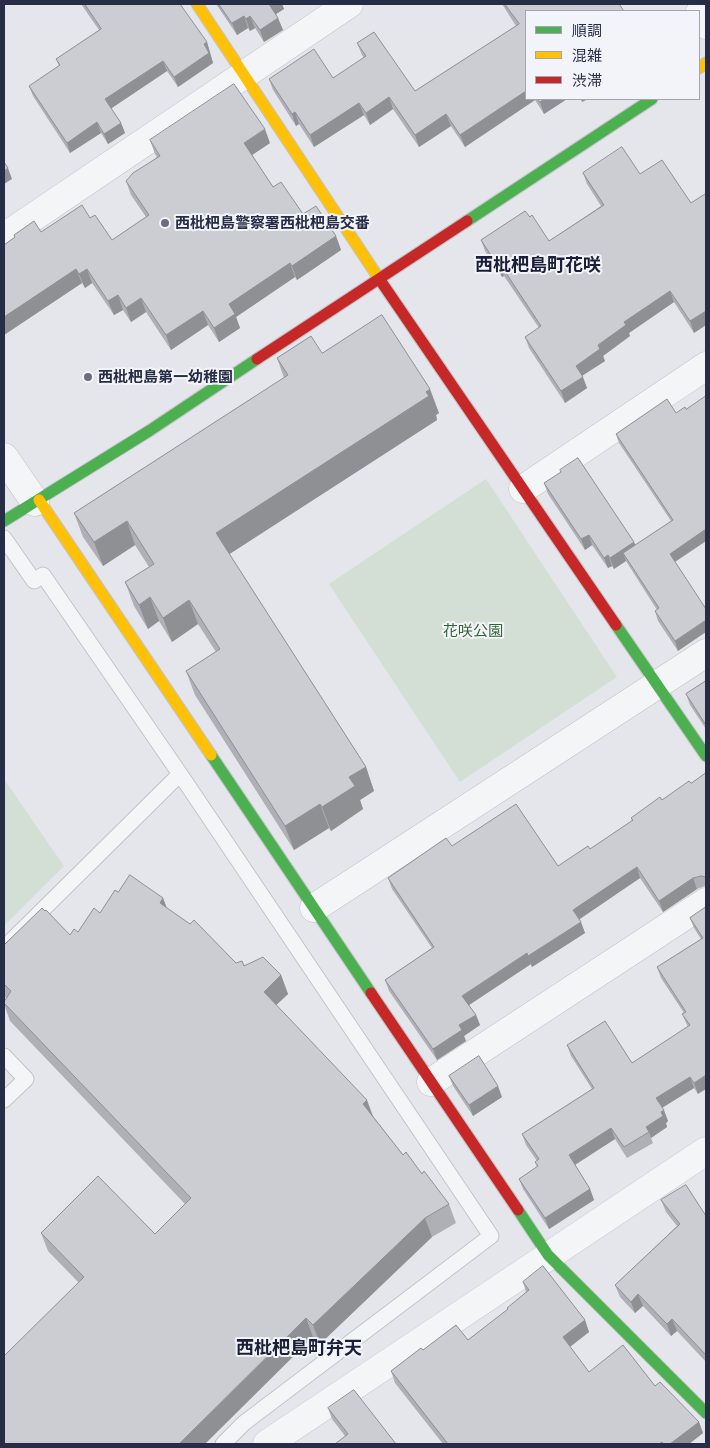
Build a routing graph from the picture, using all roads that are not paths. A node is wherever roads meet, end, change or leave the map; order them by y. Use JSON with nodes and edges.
{"nodes":[{"id":1,"x":197,"y":4,"type":"edge"},
{"id":2,"x":349,"y":4,"type":"edge"},
{"id":3,"x":244,"y":75,"type":"junction"},
{"id":4,"x":650,"y":100,"type":"edge"},
{"id":5,"x":4,"y":237,"type":"edge"},
{"id":6,"x":379,"y":279,"type":"junction"},
{"id":7,"x":706,"y":366,"type":"edge"},
{"id":8,"x":4,"y":457,"type":"edge"},
{"id":9,"x":523,"y":489,"type":"junction"},
{"id":10,"x":37,"y":501,"type":"junction"},
{"id":11,"x":4,"y":520,"type":"edge"},
{"id":12,"x":4,"y":538,"type":"edge"},
{"id":13,"x":706,"y":653,"type":"edge"},
{"id":14,"x":657,"y":685,"type":"junction"},
{"id":15,"x":706,"y":756,"type":"edge"},
{"id":16,"x":180,"y":774,"type":"junction"},
{"id":17,"x":706,"y":902,"type":"edge"},
{"id":18,"x":314,"y":908,"type":"junction"},
{"id":19,"x":4,"y":948,"type":"edge"},
{"id":20,"x":4,"y":1056,"type":"edge"},
{"id":21,"x":431,"y":1082,"type":"junction"},
{"id":22,"x":4,"y":1100,"type":"edge"},
{"id":23,"x":706,"y":1151,"type":"edge"},
{"id":24,"x":548,"y":1255,"type":"junction"},
{"id":25,"x":706,"y":1414,"type":"edge"},
{"id":26,"x":223,"y":1444,"type":"edge"},
{"id":27,"x":267,"y":1444,"type":"edge"}],
"edges":[{"from":1,"to":3,"type":"street"},
{"from":2,"to":3,"type":"street"},
{"from":3,"to":5,"type":"street"},
{"from":3,"to":6,"type":"street"},
{"from":4,"to":6,"type":"street"},
{"from":6,"to":9,"type":"street"},
{"from":6,"to":10,"type":"street"},
{"from":7,"to":9,"type":"street"},
{"from":8,"to":10,"type":"street"},
{"from":9,"to":14,"type":"street"},
{"from":10,"to":11,"type":"street"},
{"from":10,"to":18,"type":"street"},
{"from":12,"to":16,"type":"lane"},
{"from":13,"to":14,"type":"street"},
{"from":14,"to":15,"type":"street"},
{"from":14,"to":18,"type":"street"},
{"from":16,"to":19,"type":"lane"},
{"from":16,"to":26,"type":"lane"},
{"from":17,"to":21,"type":"street"},
{"from":18,"to":21,"type":"street"},
{"from":20,"to":22,"type":"lane"},
{"from":21,"to":24,"type":"street"},
{"from":23,"to":24,"type":"street"},
{"from":24,"to":25,"type":"street"},
{"from":24,"to":27,"type":"street"}]}
